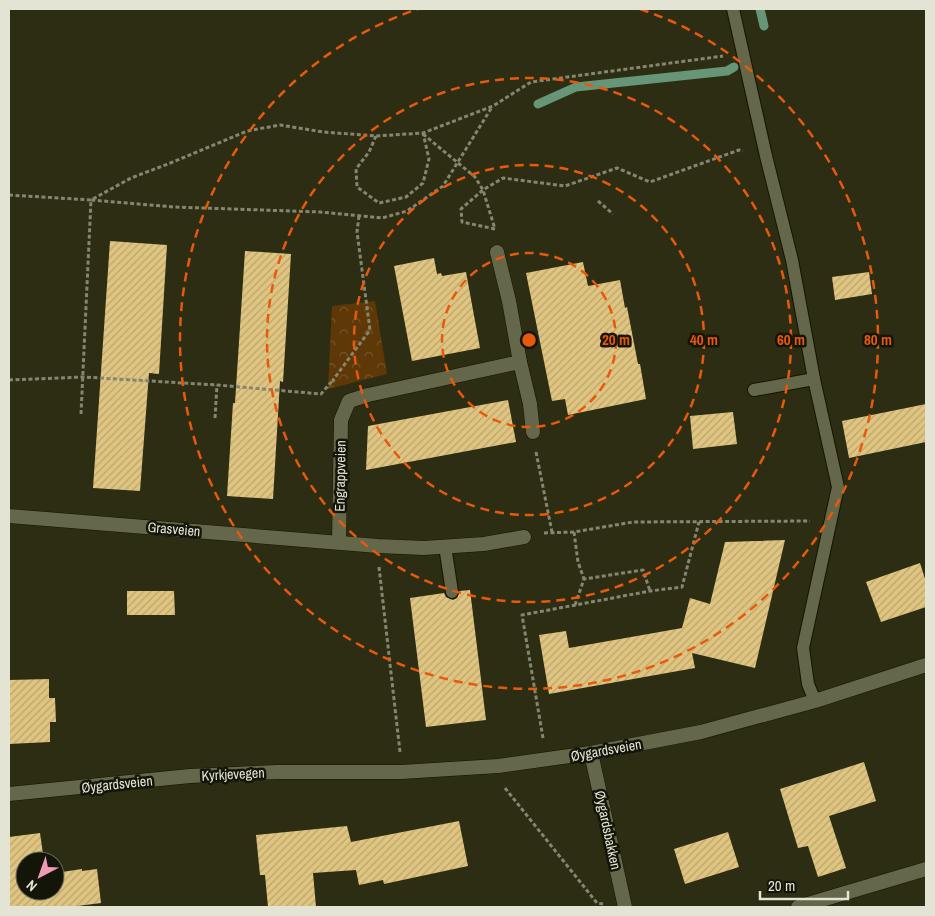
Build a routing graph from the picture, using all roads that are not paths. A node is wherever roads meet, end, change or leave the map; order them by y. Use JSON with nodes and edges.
{"nodes":[{"id":1,"x":733,"y":9,"type":"edge"},
{"id":2,"x":497,"y":252,"type":"road end"},
{"id":3,"x":520,"y":362,"type":"junction"},
{"id":4,"x":814,"y":379,"type":"junction"},
{"id":5,"x":754,"y":390,"type":"dead end"},
{"id":6,"x":534,"y":438,"type":"road end"},
{"id":7,"x":9,"y":516,"type":"edge"},
{"id":8,"x":524,"y":537,"type":"road end"},
{"id":9,"x":339,"y":541,"type":"junction"},
{"id":10,"x":445,"y":546,"type":"junction"},
{"id":11,"x":452,"y":592,"type":"dead end"},
{"id":12,"x":926,"y":664,"type":"edge"},
{"id":13,"x":815,"y":701,"type":"junction"},
{"id":14,"x":591,"y":753,"type":"junction"},
{"id":15,"x":276,"y":772,"type":"joint"},
{"id":16,"x":190,"y":776,"type":"joint"},
{"id":17,"x":9,"y":794,"type":"edge"},
{"id":18,"x":926,"y":869,"type":"edge"},
{"id":19,"x":624,"y":904,"type":"edge"},
{"id":20,"x":798,"y":907,"type":"edge"}],
"edges":[{"from":1,"to":4,"type":"lane"},
{"from":2,"to":3,"type":"street"},
{"from":3,"to":6,"type":"street"},
{"from":3,"to":9,"type":"street","name":"Engrappveien"},
{"from":4,"to":5,"type":"lane"},
{"from":4,"to":13,"type":"lane"},
{"from":7,"to":9,"type":"street","name":"Grasveien"},
{"from":8,"to":10,"type":"street"},
{"from":9,"to":10,"type":"street"},
{"from":10,"to":11,"type":"lane"},
{"from":12,"to":13,"type":"street","name":"Øygardsveien"},
{"from":13,"to":14,"type":"street","name":"Øygardsveien"},
{"from":14,"to":15,"type":"street","name":"Øygardsveien"},
{"from":14,"to":19,"type":"street","name":"Øygardsbakken"},
{"from":15,"to":16,"type":"street","name":"Kyrkjevegen"},
{"from":16,"to":17,"type":"street","name":"Øygardsveien"},
{"from":18,"to":20,"type":"street"}]}
